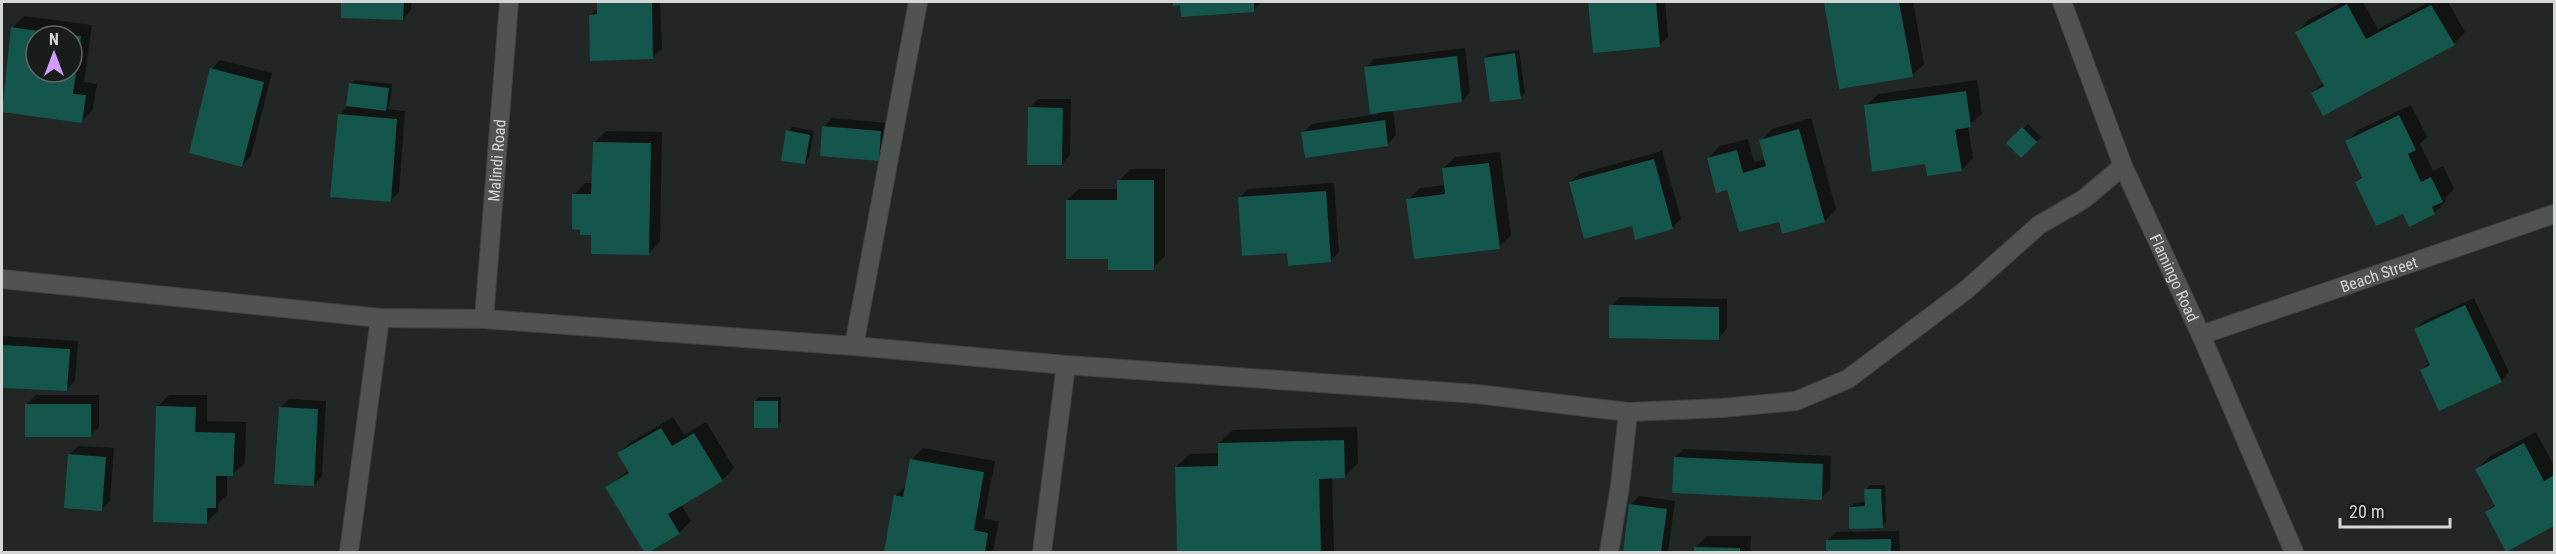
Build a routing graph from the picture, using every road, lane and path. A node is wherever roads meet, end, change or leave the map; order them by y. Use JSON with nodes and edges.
{"nodes":[{"id":1,"x":509,"y":2,"type":"edge"},
{"id":2,"x":918,"y":2,"type":"edge"},
{"id":3,"x":2062,"y":2,"type":"edge"},
{"id":4,"x":2123,"y":166,"type":"junction"},
{"id":5,"x":2554,"y":214,"type":"edge"},
{"id":6,"x":2,"y":279,"type":"edge"},
{"id":7,"x":380,"y":318,"type":"junction"},
{"id":8,"x":483,"y":319,"type":"junction"},
{"id":9,"x":2201,"y":335,"type":"junction"},
{"id":10,"x":854,"y":346,"type":"junction"},
{"id":11,"x":1066,"y":365,"type":"junction"},
{"id":12,"x":1628,"y":412,"type":"junction"},
{"id":13,"x":349,"y":552,"type":"edge"},
{"id":14,"x":1042,"y":552,"type":"edge"},
{"id":15,"x":1609,"y":552,"type":"edge"},
{"id":16,"x":2294,"y":552,"type":"edge"}],
"edges":[{"from":1,"to":8,"type":"street","name":"Malindi Road"},
{"from":2,"to":10,"type":"street"},
{"from":3,"to":4,"type":"street","name":"Flamingo Road"},
{"from":4,"to":9,"type":"street","name":"Flamingo Road"},
{"from":4,"to":12,"type":"street"},
{"from":5,"to":9,"type":"street","name":"Beach Street"},
{"from":6,"to":7,"type":"street"},
{"from":7,"to":8,"type":"street"},
{"from":7,"to":13,"type":"street"},
{"from":8,"to":10,"type":"street"},
{"from":9,"to":16,"type":"street","name":"Flamingo Road"},
{"from":10,"to":11,"type":"street"},
{"from":11,"to":12,"type":"street"},
{"from":11,"to":14,"type":"street"},
{"from":12,"to":15,"type":"street"}]}
